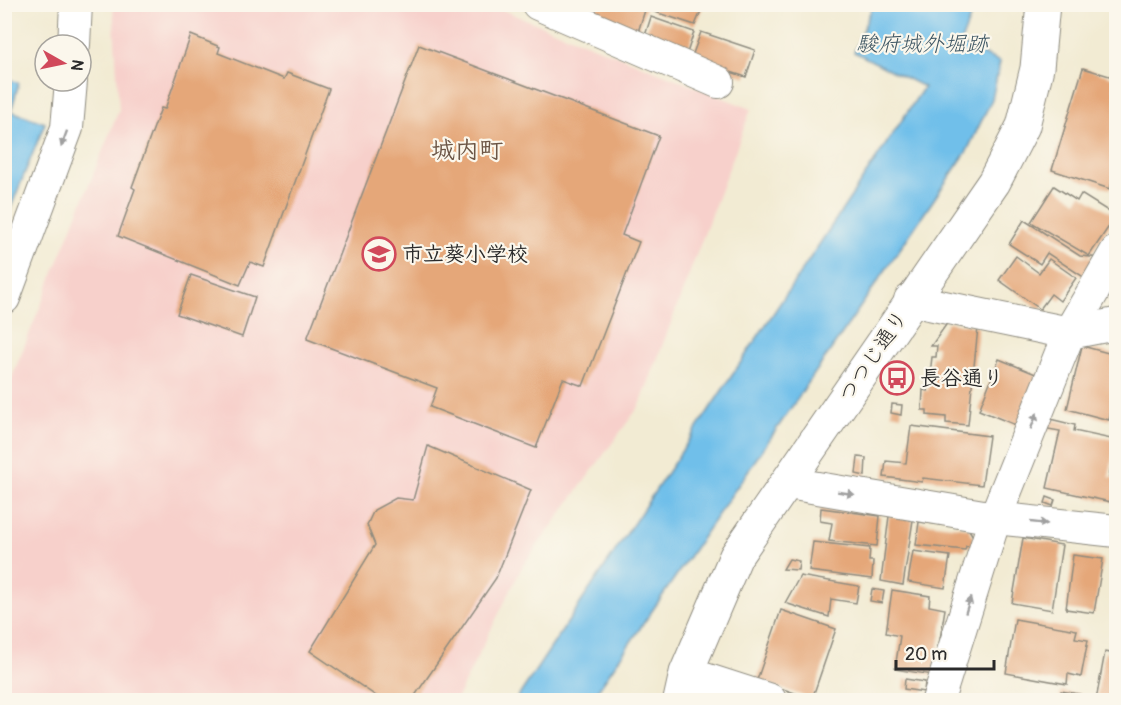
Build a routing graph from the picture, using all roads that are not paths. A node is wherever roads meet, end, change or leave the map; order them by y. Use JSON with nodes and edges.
{"nodes":[{"id":1,"x":76,"y":4,"type":"edge"},
{"id":2,"x":538,"y":4,"type":"edge"},
{"id":3,"x":1043,"y":4,"type":"edge"},
{"id":4,"x":75,"y":33,"type":"edge"},
{"id":5,"x":718,"y":82,"type":"dead end"},
{"id":6,"x":70,"y":93,"type":"edge"},
{"id":7,"x":1116,"y":252,"type":"edge"},
{"id":8,"x":4,"y":298,"type":"edge"},
{"id":9,"x":910,"y":300,"type":"junction"},
{"id":10,"x":1116,"y":324,"type":"edge"},
{"id":11,"x":1069,"y":333,"type":"junction"},
{"id":12,"x":788,"y":483,"type":"junction"},
{"id":13,"x":995,"y":518,"type":"junction"},
{"id":14,"x":1116,"y":531,"type":"edge"},
{"id":15,"x":683,"y":687,"type":"edge"},
{"id":16,"x":770,"y":700,"type":"edge"},
{"id":17,"x":938,"y":700,"type":"edge"}],
"edges":[{"from":1,"to":4,"type":"street"},
{"from":2,"to":5,"type":"street"},
{"from":3,"to":9,"type":"main road","name":"つつじ通り"},
{"from":6,"to":8,"type":"street","one_way":true},
{"from":7,"to":11,"type":"street"},
{"from":9,"to":11,"type":"street"},
{"from":9,"to":12,"type":"main road","name":"つつじ通り"},
{"from":10,"to":11,"type":"street"},
{"from":13,"to":11,"type":"street","one_way":true},
{"from":12,"to":13,"type":"street","one_way":true},
{"from":12,"to":15,"type":"main road","name":"つつじ通り"},
{"from":13,"to":14,"type":"street","one_way":true},
{"from":17,"to":13,"type":"street","one_way":true},
{"from":15,"to":16,"type":"street"}]}
